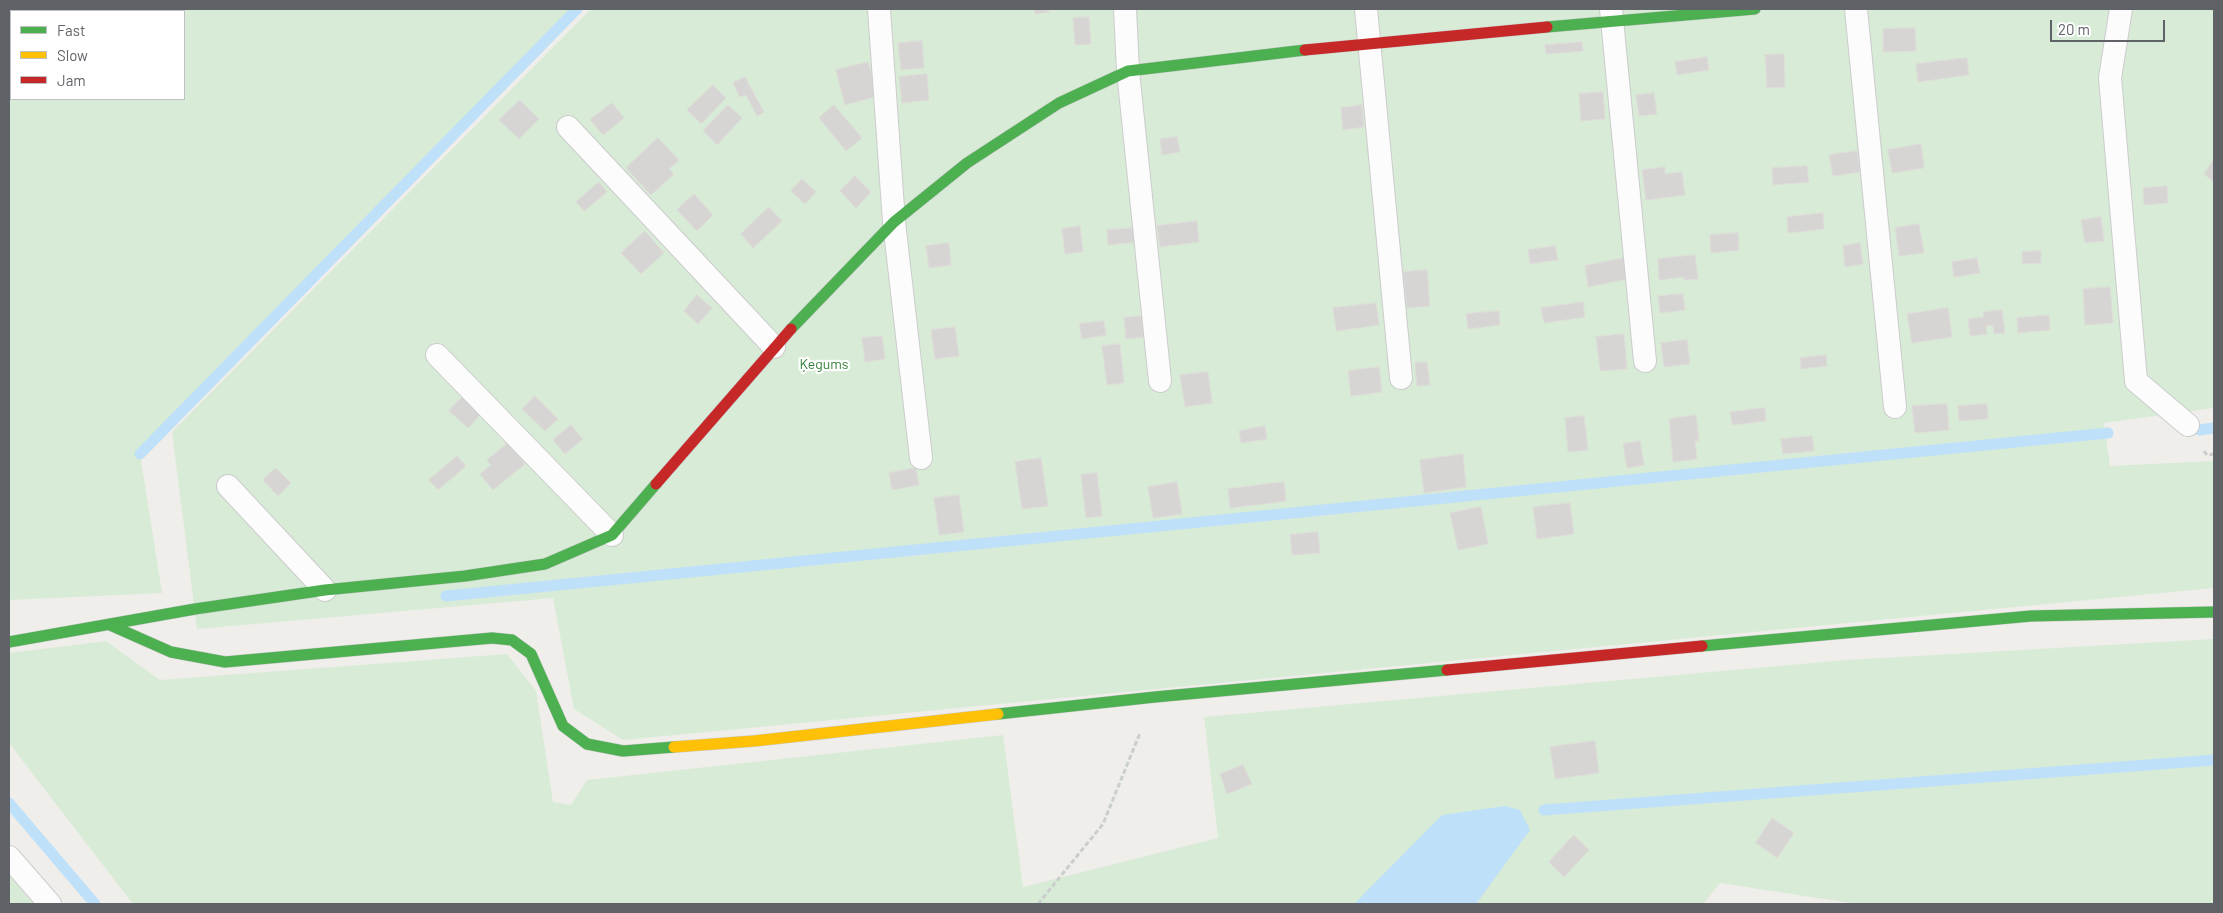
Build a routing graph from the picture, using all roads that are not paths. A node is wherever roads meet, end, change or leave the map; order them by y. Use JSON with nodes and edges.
{"nodes":[{"id":1,"x":879,"y":9,"type":"edge"},
{"id":2,"x":1125,"y":9,"type":"edge"},
{"id":3,"x":1366,"y":9,"type":"edge"},
{"id":4,"x":1755,"y":9,"type":"edge"},
{"id":5,"x":1856,"y":9,"type":"edge"},
{"id":6,"x":2121,"y":9,"type":"edge"},
{"id":7,"x":1612,"y":15,"type":"edge"},
{"id":8,"x":1368,"y":42,"type":"junction"},
{"id":9,"x":1128,"y":71,"type":"junction"},
{"id":10,"x":568,"y":127,"type":"dead end"},
{"id":11,"x":894,"y":222,"type":"junction"},
{"id":12,"x":774,"y":347,"type":"junction"},
{"id":13,"x":437,"y":356,"type":"dead end"},
{"id":14,"x":1645,"y":361,"type":"dead end"},
{"id":15,"x":1401,"y":378,"type":"dead end"},
{"id":16,"x":1160,"y":381,"type":"dead end"},
{"id":17,"x":1895,"y":407,"type":"dead end"},
{"id":18,"x":2188,"y":425,"type":"dead end"},
{"id":19,"x":921,"y":458,"type":"dead end"},
{"id":20,"x":228,"y":486,"type":"dead end"},
{"id":21,"x":612,"y":535,"type":"junction"},
{"id":22,"x":325,"y":590,"type":"junction"},
{"id":23,"x":2214,"y":612,"type":"edge"},
{"id":24,"x":110,"y":625,"type":"junction"},
{"id":25,"x":9,"y":642,"type":"edge"},
{"id":26,"x":9,"y":857,"type":"edge"},
{"id":27,"x":50,"y":904,"type":"edge"}],
"edges":[{"from":1,"to":11,"type":"lane"},
{"from":2,"to":9,"type":"lane"},
{"from":3,"to":8,"type":"lane"},
{"from":4,"to":7,"type":"street"},
{"from":5,"to":17,"type":"lane"},
{"from":6,"to":18,"type":"lane"},
{"from":7,"to":8,"type":"street"},
{"from":7,"to":14,"type":"lane"},
{"from":8,"to":9,"type":"street"},
{"from":8,"to":15,"type":"lane"},
{"from":9,"to":11,"type":"street"},
{"from":9,"to":16,"type":"lane"},
{"from":10,"to":12,"type":"lane"},
{"from":11,"to":12,"type":"street"},
{"from":11,"to":19,"type":"lane"},
{"from":12,"to":21,"type":"street"},
{"from":13,"to":21,"type":"lane"},
{"from":20,"to":22,"type":"lane"},
{"from":21,"to":22,"type":"street"},
{"from":22,"to":24,"type":"street"},
{"from":23,"to":24,"type":"street"},
{"from":24,"to":25,"type":"street"},
{"from":26,"to":27,"type":"lane"}]}
